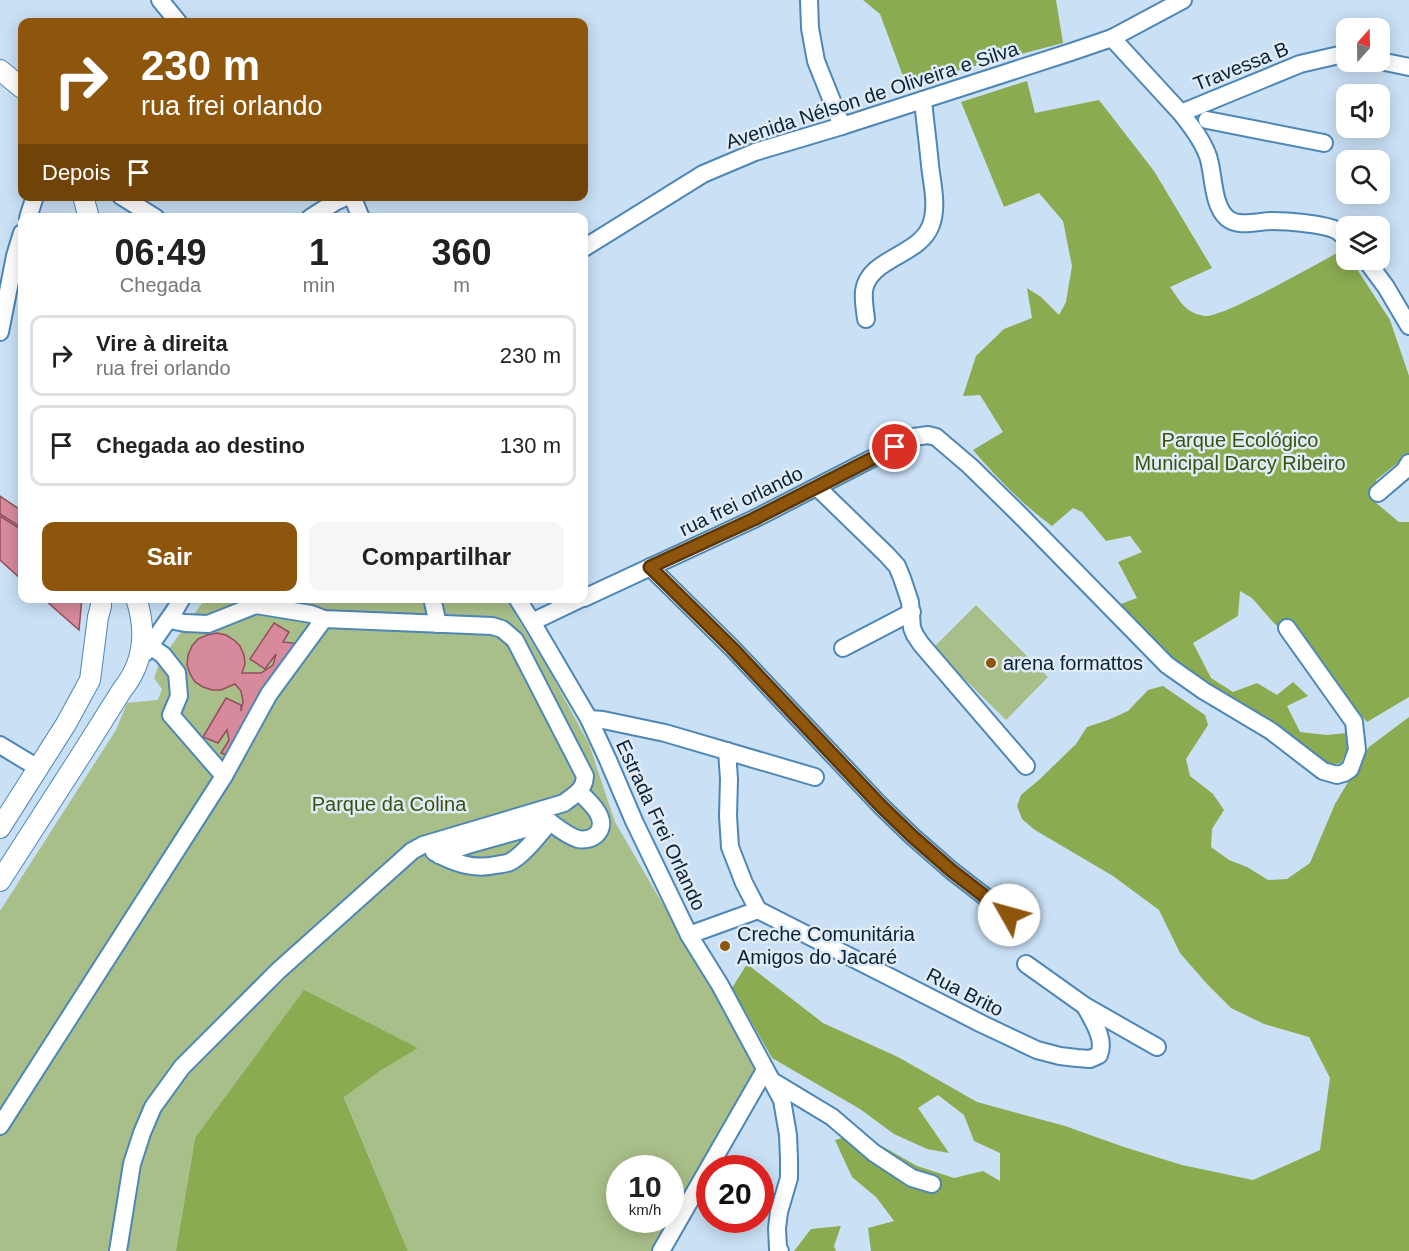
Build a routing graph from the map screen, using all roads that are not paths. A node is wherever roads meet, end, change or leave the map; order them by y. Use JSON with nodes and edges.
{"nodes":[{"id":1,"x":160,"y":0,"type":"edge"},
{"id":2,"x":809,"y":0,"type":"edge"},
{"id":3,"x":1183,"y":0,"type":"edge"},
{"id":4,"x":175,"y":18,"type":"edge"},
{"id":5,"x":1112,"y":38,"type":"junction"},
{"id":6,"x":1336,"y":56,"type":"edge"},
{"id":7,"x":1390,"y":63,"type":"edge"},
{"id":8,"x":1409,"y":67,"type":"edge"},
{"id":9,"x":0,"y":70,"type":"edge"},
{"id":10,"x":18,"y":85,"type":"edge"},
{"id":11,"x":1217,"y":98,"type":"junction"},
{"id":12,"x":923,"y":100,"type":"junction"},
{"id":13,"x":1181,"y":113,"type":"junction"},
{"id":14,"x":1207,"y":120,"type":"junction"},
{"id":15,"x":842,"y":126,"type":"junction"},
{"id":16,"x":1200,"y":138,"type":"junction"},
{"id":17,"x":1324,"y":143,"type":"dead end"},
{"id":18,"x":129,"y":201,"type":"edge"},
{"id":19,"x":338,"y":201,"type":"edge"},
{"id":20,"x":148,"y":213,"type":"edge"},
{"id":21,"x":318,"y":213,"type":"edge"},
{"id":22,"x":1336,"y":230,"type":"edge"},
{"id":23,"x":18,"y":246,"type":"edge"},
{"id":24,"x":588,"y":246,"type":"edge"},
{"id":25,"x":1373,"y":270,"type":"edge"},
{"id":26,"x":866,"y":319,"type":"dead end"},
{"id":27,"x":1409,"y":326,"type":"edge"},
{"id":28,"x":0,"y":332,"type":"edge"},
{"id":29,"x":1409,"y":463,"type":"edge"},
{"id":30,"x":817,"y":487,"type":"junction"},
{"id":31,"x":1378,"y":493,"type":"dead end"},
{"id":32,"x":650,"y":567,"type":"junction"},
{"id":33,"x":588,"y":596,"type":"edge"},
{"id":34,"x":102,"y":603,"type":"edge"},
{"id":35,"x":138,"y":603,"type":"edge"},
{"id":36,"x":179,"y":603,"type":"edge"},
{"id":37,"x":433,"y":603,"type":"edge"},
{"id":38,"x":520,"y":603,"type":"edge"},
{"id":39,"x":572,"y":603,"type":"edge"},
{"id":40,"x":912,"y":612,"type":"junction"},
{"id":41,"x":324,"y":619,"type":"junction"},
{"id":42,"x":169,"y":620,"type":"junction"},
{"id":43,"x":532,"y":622,"type":"junction"},
{"id":44,"x":438,"y":624,"type":"junction"},
{"id":45,"x":1287,"y":628,"type":"dead end"},
{"id":46,"x":843,"y":648,"type":"dead end"},
{"id":47,"x":144,"y":654,"type":"junction"},
{"id":48,"x":90,"y":680,"type":"junction"},
{"id":49,"x":122,"y":690,"type":"junction"},
{"id":50,"x":589,"y":719,"type":"junction"},
{"id":51,"x":0,"y":745,"type":"edge"},
{"id":52,"x":727,"y":751,"type":"junction"},
{"id":53,"x":1026,"y":766,"type":"dead end"},
{"id":54,"x":38,"y":768,"type":"junction"},
{"id":55,"x":224,"y":776,"type":"junction"},
{"id":56,"x":815,"y":777,"type":"dead end"},
{"id":57,"x":579,"y":792,"type":"junction"},
{"id":58,"x":564,"y":803,"type":"junction"},
{"id":59,"x":550,"y":822,"type":"junction"},
{"id":60,"x":0,"y":828,"type":"edge"},
{"id":61,"x":423,"y":845,"type":"junction"},
{"id":62,"x":439,"y":855,"type":"junction"},
{"id":63,"x":0,"y":881,"type":"edge"},
{"id":64,"x":758,"y":910,"type":"junction"},
{"id":65,"x":1009,"y":915,"type":"dead end"},
{"id":66,"x":689,"y":935,"type":"junction"},
{"id":67,"x":1026,"y":964,"type":"dead end"},
{"id":68,"x":1085,"y":1006,"type":"junction"},
{"id":69,"x":1157,"y":1047,"type":"dead end"},
{"id":70,"x":769,"y":1076,"type":"junction"},
{"id":71,"x":0,"y":1126,"type":"edge"},
{"id":72,"x":932,"y":1184,"type":"dead end"},
{"id":73,"x":118,"y":1251,"type":"edge"},
{"id":74,"x":661,"y":1251,"type":"edge"},
{"id":75,"x":780,"y":1251,"type":"edge"}],
"edges":[{"from":1,"to":4,"type":"street"},
{"from":2,"to":15,"type":"street"},
{"from":3,"to":5,"type":"street","name":"Avenida Nélson de Oliveira e Silva"},
{"from":5,"to":12,"type":"street","name":"Avenida Nélson de Oliveira e Silva"},
{"from":5,"to":13,"type":"street","name":"Travessa B"},
{"from":6,"to":11,"type":"street","name":"Travessa B"},
{"from":7,"to":8,"type":"street"},
{"from":9,"to":10,"type":"main road"},
{"from":11,"to":13,"type":"street","name":"Travessa B"},
{"from":11,"to":14,"type":"street"},
{"from":12,"to":15,"type":"street","name":"Avenida Nélson de Oliveira e Silva"},
{"from":12,"to":26,"type":"street"},
{"from":13,"to":16,"type":"street"},
{"from":14,"to":16,"type":"street"},
{"from":14,"to":17,"type":"street"},
{"from":15,"to":24,"type":"street","name":"Avenida Nélson de Oliveira e Silva"},
{"from":16,"to":22,"type":"street"},
{"from":18,"to":20,"type":"street"},
{"from":19,"to":21,"type":"street"},
{"from":23,"to":28,"type":"street"},
{"from":25,"to":27,"type":"street"},
{"from":29,"to":31,"type":"street"},
{"from":30,"to":32,"type":"street","name":"rua frei orlando"},
{"from":30,"to":40,"type":"street"},
{"from":30,"to":45,"type":"street","name":"rua frei orlando"},
{"from":32,"to":33,"type":"street","name":"rua frei orlando"},
{"from":32,"to":65,"type":"street"},
{"from":34,"to":48,"type":"main road"},
{"from":35,"to":47,"type":"main road"},
{"from":36,"to":42,"type":"street"},
{"from":37,"to":44,"type":"street"},
{"from":38,"to":43,"type":"street","name":"Estrada Frei Orlando"},
{"from":39,"to":43,"type":"street","name":"rua frei orlando"},
{"from":40,"to":46,"type":"street"},
{"from":40,"to":53,"type":"street"},
{"from":41,"to":42,"type":"street"},
{"from":41,"to":44,"type":"street"},
{"from":41,"to":55,"type":"street"},
{"from":42,"to":47,"type":"street"},
{"from":43,"to":50,"type":"street","name":"Estrada Frei Orlando"},
{"from":44,"to":57,"type":"street"},
{"from":47,"to":49,"type":"main road"},
{"from":47,"to":55,"type":"street"},
{"from":48,"to":49,"type":"main road"},
{"from":48,"to":54,"type":"main road"},
{"from":49,"to":63,"type":"main road"},
{"from":50,"to":52,"type":"street"},
{"from":50,"to":66,"type":"street","name":"Estrada Frei Orlando"},
{"from":51,"to":54,"type":"street"},
{"from":52,"to":56,"type":"street"},
{"from":52,"to":64,"type":"street"},
{"from":54,"to":60,"type":"main road"},
{"from":55,"to":71,"type":"street"},
{"from":57,"to":58,"type":"street"},
{"from":57,"to":59,"type":"street"},
{"from":58,"to":59,"type":"street"},
{"from":58,"to":61,"type":"street"},
{"from":59,"to":62,"type":"street"},
{"from":59,"to":62,"type":"street"},
{"from":61,"to":62,"type":"street"},
{"from":61,"to":73,"type":"street"},
{"from":64,"to":66,"type":"street"},
{"from":64,"to":68,"type":"street","name":"Rua Brito"},
{"from":66,"to":70,"type":"street","name":"Estrada Frei Orlando"},
{"from":67,"to":68,"type":"street"},
{"from":68,"to":69,"type":"street"},
{"from":70,"to":72,"type":"street"},
{"from":70,"to":74,"type":"street"},
{"from":70,"to":75,"type":"street","name":"Estrada Frei Orlando"}]}
